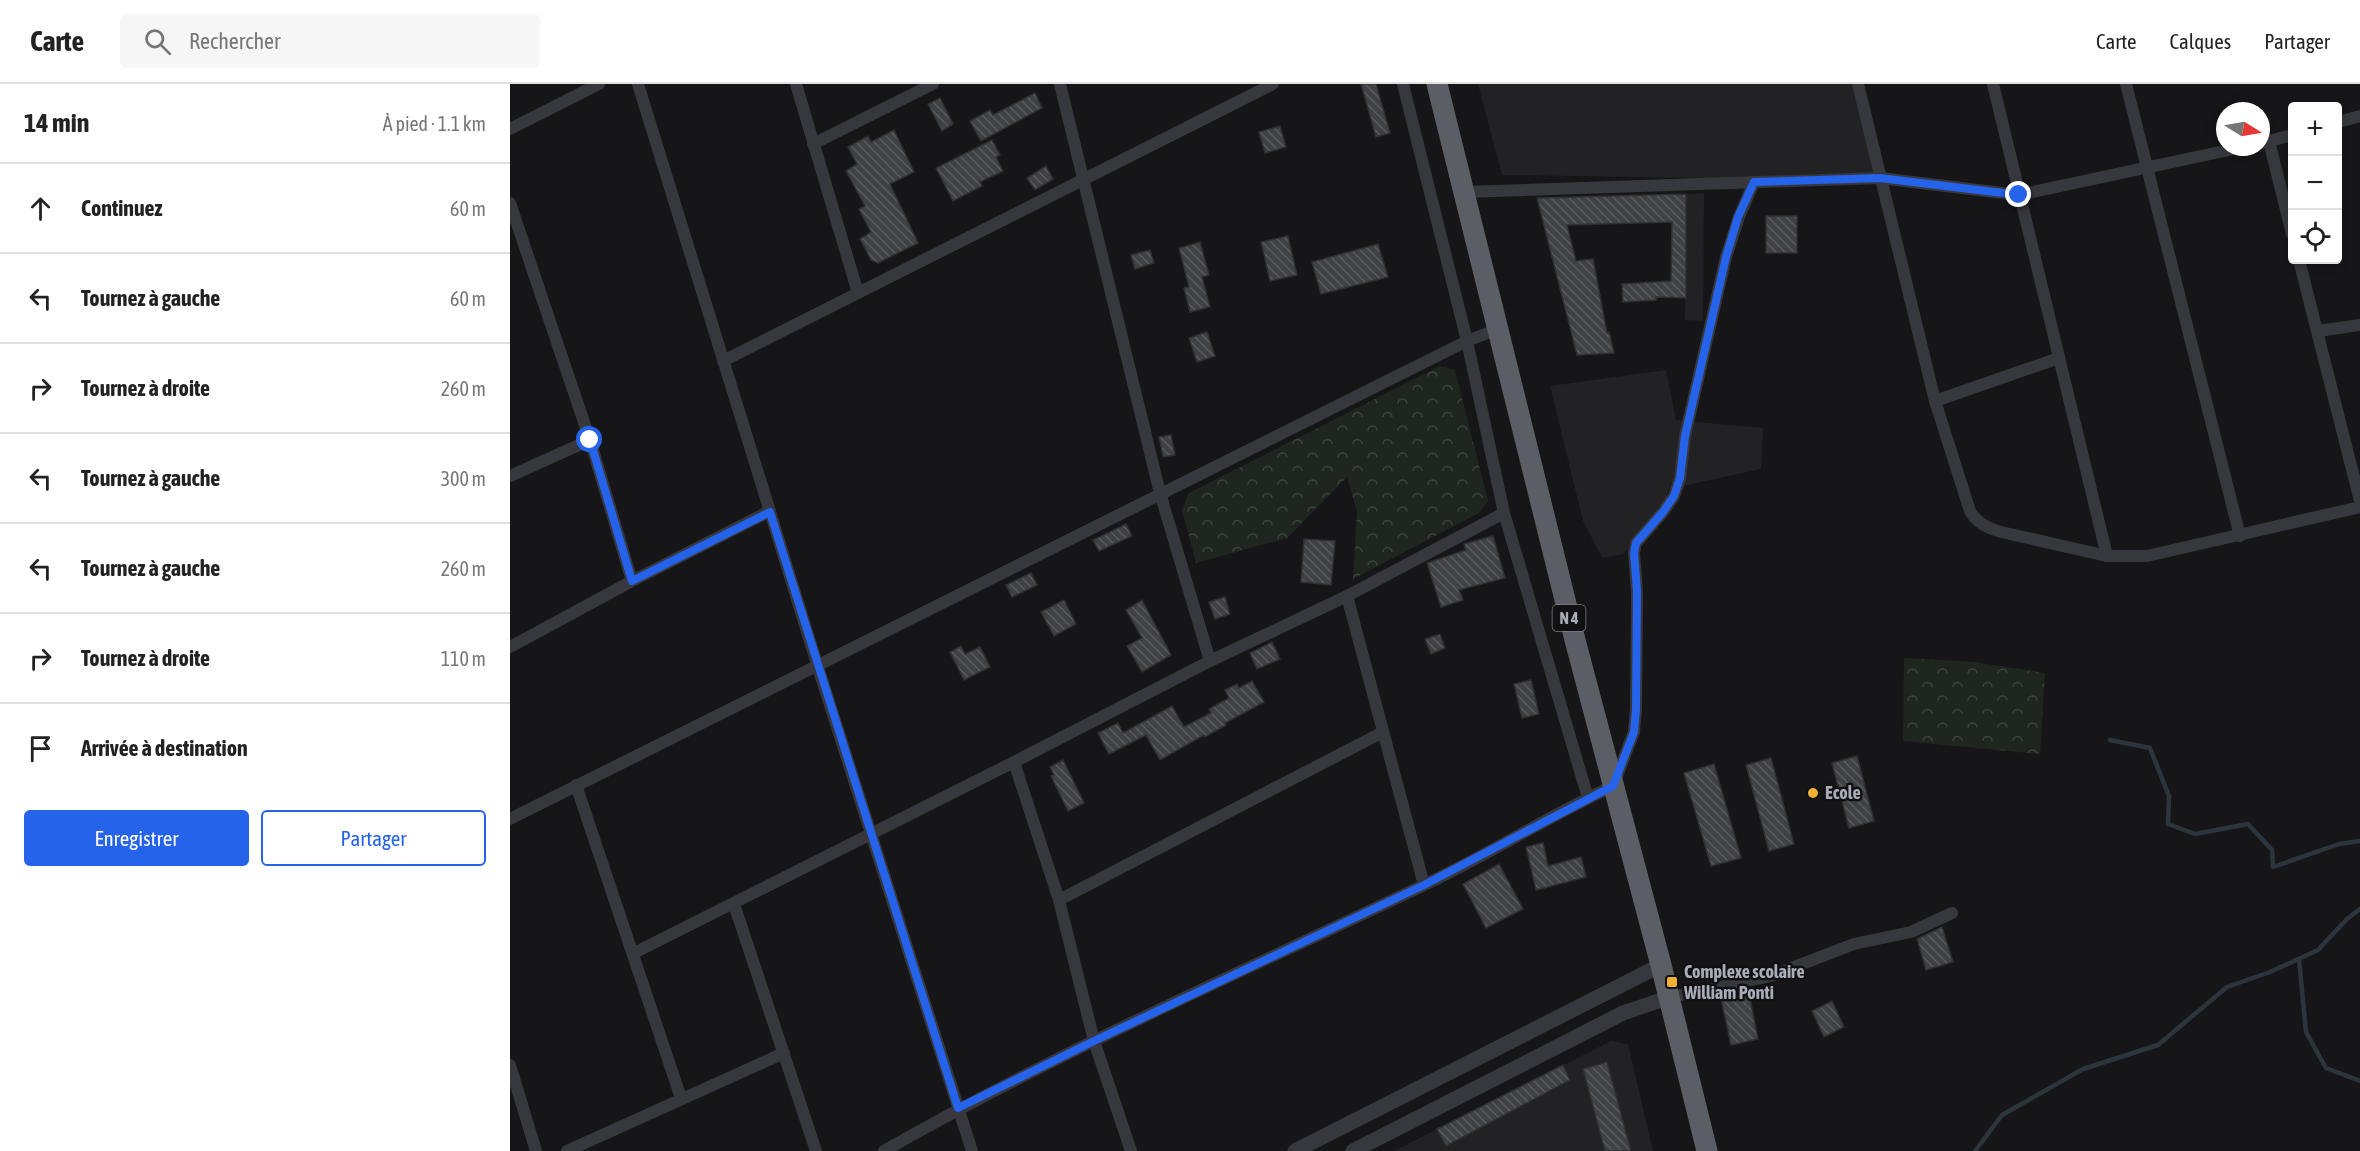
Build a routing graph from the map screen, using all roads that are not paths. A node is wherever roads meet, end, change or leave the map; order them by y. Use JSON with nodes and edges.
{"nodes":[{"id":1,"x":599,"y":84,"type":"edge"},
{"id":2,"x":638,"y":84,"type":"edge"},
{"id":3,"x":796,"y":84,"type":"edge"},
{"id":4,"x":933,"y":84,"type":"edge"},
{"id":5,"x":1060,"y":84,"type":"edge"},
{"id":6,"x":1273,"y":84,"type":"edge"},
{"id":7,"x":1403,"y":84,"type":"edge"},
{"id":8,"x":1437,"y":84,"type":"edge"},
{"id":9,"x":1858,"y":84,"type":"edge"},
{"id":10,"x":1993,"y":84,"type":"edge"},
{"id":11,"x":2126,"y":84,"type":"edge"},
{"id":12,"x":2360,"y":116,"type":"edge"},
{"id":13,"x":2342,"y":121,"type":"edge"},
{"id":14,"x":510,"y":129,"type":"edge"},
{"id":15,"x":2288,"y":136,"type":"edge"},
{"id":16,"x":2270,"y":141,"type":"edge"},
{"id":17,"x":813,"y":144,"type":"junction"},
{"id":18,"x":2216,"y":153,"type":"edge"},
{"id":19,"x":2269,"y":156,"type":"edge"},
{"id":20,"x":2149,"y":168,"type":"junction"},
{"id":21,"x":1880,"y":178,"type":"junction"},
{"id":22,"x":1084,"y":179,"type":"junction"},
{"id":23,"x":1754,"y":182,"type":"junction"},
{"id":24,"x":1464,"y":192,"type":"junction"},
{"id":25,"x":2019,"y":195,"type":"junction"},
{"id":26,"x":510,"y":203,"type":"edge"},
{"id":27,"x":2288,"y":220,"type":"edge"},
{"id":28,"x":2300,"y":264,"type":"edge"},
{"id":29,"x":858,"y":293,"type":"junction"},
{"id":30,"x":2360,"y":325,"type":"edge"},
{"id":31,"x":1498,"y":329,"type":"junction"},
{"id":32,"x":2318,"y":331,"type":"junction"},
{"id":33,"x":1467,"y":341,"type":"junction"},
{"id":34,"x":2059,"y":358,"type":"junction"},
{"id":35,"x":723,"y":361,"type":"junction"},
{"id":36,"x":1935,"y":400,"type":"junction"},
{"id":37,"x":590,"y":440,"type":"junction"},
{"id":38,"x":510,"y":476,"type":"edge"},
{"id":39,"x":1160,"y":493,"type":"junction"},
{"id":40,"x":2360,"y":501,"type":"edge"},
{"id":41,"x":2360,"y":507,"type":"edge"},
{"id":42,"x":770,"y":512,"type":"junction"},
{"id":43,"x":1504,"y":513,"type":"junction"},
{"id":44,"x":2240,"y":536,"type":"junction"},
{"id":45,"x":2107,"y":556,"type":"junction"},
{"id":46,"x":632,"y":581,"type":"junction"},
{"id":47,"x":1347,"y":596,"type":"junction"},
{"id":48,"x":510,"y":647,"type":"edge"},
{"id":49,"x":1210,"y":661,"type":"junction"},
{"id":50,"x":817,"y":664,"type":"junction"},
{"id":51,"x":1383,"y":732,"type":"junction"},
{"id":52,"x":1014,"y":762,"type":"junction"},
{"id":53,"x":576,"y":785,"type":"junction"},
{"id":54,"x":1613,"y":786,"type":"junction"},
{"id":55,"x":1588,"y":798,"type":"junction"},
{"id":56,"x":510,"y":819,"type":"edge"},
{"id":57,"x":872,"y":833,"type":"junction"},
{"id":58,"x":1424,"y":885,"type":"junction"},
{"id":59,"x":1059,"y":900,"type":"junction"},
{"id":60,"x":734,"y":904,"type":"junction"},
{"id":61,"x":1952,"y":913,"type":"dead end"},
{"id":62,"x":634,"y":953,"type":"junction"},
{"id":63,"x":1762,"y":964,"type":"dead end"},
{"id":64,"x":1661,"y":965,"type":"junction"},
{"id":65,"x":1771,"y":976,"type":"junction"},
{"id":66,"x":1667,"y":998,"type":"junction"},
{"id":67,"x":1094,"y":1041,"type":"junction"},
{"id":68,"x":784,"y":1053,"type":"junction"},
{"id":69,"x":510,"y":1065,"type":"edge"},
{"id":70,"x":681,"y":1098,"type":"junction"},
{"id":71,"x":958,"y":1108,"type":"junction"},
{"id":72,"x":536,"y":1151,"type":"edge"},
{"id":73,"x":567,"y":1151,"type":"edge"},
{"id":74,"x":816,"y":1151,"type":"edge"},
{"id":75,"x":884,"y":1151,"type":"edge"},
{"id":76,"x":972,"y":1151,"type":"edge"},
{"id":77,"x":1131,"y":1151,"type":"edge"},
{"id":78,"x":1295,"y":1151,"type":"edge"},
{"id":79,"x":1353,"y":1151,"type":"edge"},
{"id":80,"x":1707,"y":1151,"type":"edge"}],
"edges":[{"from":1,"to":14,"type":"street"},
{"from":2,"to":35,"type":"street"},
{"from":3,"to":17,"type":"street"},
{"from":4,"to":17,"type":"street"},
{"from":5,"to":22,"type":"street"},
{"from":6,"to":22,"type":"street"},
{"from":7,"to":33,"type":"street"},
{"from":8,"to":24,"type":"highway","number":"N 4"},
{"from":9,"to":21,"type":"street"},
{"from":10,"to":25,"type":"street"},
{"from":11,"to":20,"type":"street"},
{"from":12,"to":13,"type":"street"},
{"from":15,"to":16,"type":"street"},
{"from":17,"to":29,"type":"street"},
{"from":18,"to":20,"type":"street"},
{"from":19,"to":27,"type":"street"},
{"from":20,"to":25,"type":"street"},
{"from":20,"to":44,"type":"street"},
{"from":21,"to":23,"type":"street"},
{"from":21,"to":25,"type":"street"},
{"from":21,"to":36,"type":"street"},
{"from":22,"to":29,"type":"street"},
{"from":22,"to":39,"type":"street"},
{"from":23,"to":24,"type":"street"},
{"from":23,"to":54,"type":"street"},
{"from":24,"to":31,"type":"highway","number":"N 4"},
{"from":25,"to":34,"type":"street"},
{"from":26,"to":37,"type":"street"},
{"from":28,"to":32,"type":"street"},
{"from":29,"to":35,"type":"street"},
{"from":30,"to":32,"type":"street"},
{"from":31,"to":33,"type":"street"},
{"from":31,"to":54,"type":"highway","number":"N 4"},
{"from":32,"to":40,"type":"street"},
{"from":33,"to":39,"type":"street"},
{"from":33,"to":43,"type":"street"},
{"from":34,"to":36,"type":"street"},
{"from":34,"to":45,"type":"street"},
{"from":35,"to":42,"type":"street"},
{"from":36,"to":45,"type":"street"},
{"from":37,"to":38,"type":"street"},
{"from":37,"to":46,"type":"street"},
{"from":39,"to":49,"type":"street"},
{"from":39,"to":50,"type":"street"},
{"from":41,"to":44,"type":"street"},
{"from":42,"to":46,"type":"street"},
{"from":42,"to":50,"type":"street"},
{"from":43,"to":47,"type":"street"},
{"from":43,"to":55,"type":"street"},
{"from":44,"to":45,"type":"street"},
{"from":46,"to":48,"type":"street"},
{"from":47,"to":49,"type":"street"},
{"from":47,"to":51,"type":"street"},
{"from":49,"to":52,"type":"street"},
{"from":50,"to":53,"type":"street"},
{"from":50,"to":57,"type":"street"},
{"from":51,"to":58,"type":"street"},
{"from":51,"to":59,"type":"street"},
{"from":52,"to":57,"type":"street"},
{"from":52,"to":59,"type":"street"},
{"from":53,"to":56,"type":"street"},
{"from":53,"to":62,"type":"street"},
{"from":54,"to":55,"type":"street"},
{"from":54,"to":64,"type":"highway","number":"N 4"},
{"from":55,"to":58,"type":"street"},
{"from":57,"to":60,"type":"street"},
{"from":57,"to":71,"type":"street"},
{"from":58,"to":67,"type":"street"},
{"from":59,"to":67,"type":"street"},
{"from":60,"to":62,"type":"street"},
{"from":60,"to":68,"type":"street"},
{"from":61,"to":65,"type":"street"},
{"from":62,"to":70,"type":"street"},
{"from":63,"to":65,"type":"street"},
{"from":64,"to":66,"type":"highway","number":"N 4"},
{"from":64,"to":78,"type":"street"},
{"from":65,"to":66,"type":"street"},
{"from":66,"to":79,"type":"street"},
{"from":66,"to":80,"type":"highway","number":"N 4"},
{"from":67,"to":71,"type":"street"},
{"from":67,"to":77,"type":"street"},
{"from":68,"to":70,"type":"street"},
{"from":68,"to":74,"type":"street"},
{"from":69,"to":72,"type":"street"},
{"from":70,"to":73,"type":"street"},
{"from":71,"to":75,"type":"street"},
{"from":71,"to":76,"type":"street"}]}
